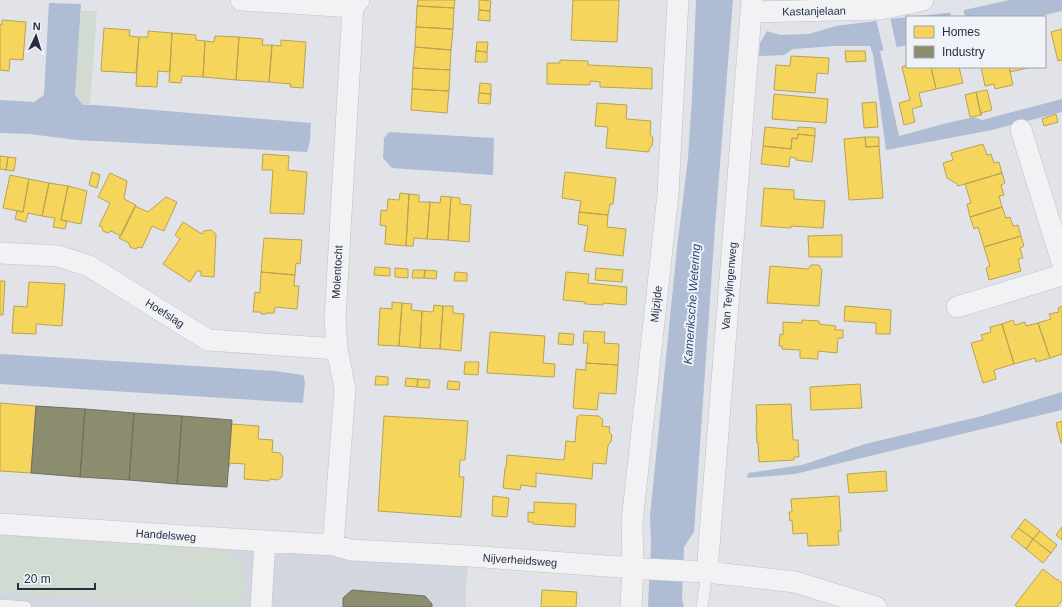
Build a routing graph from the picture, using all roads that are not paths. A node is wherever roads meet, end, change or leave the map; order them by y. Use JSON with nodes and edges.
{"nodes":[{"id":1,"x":242,"y":0,"type":"edge"},
{"id":2,"x":678,"y":0,"type":"edge"},
{"id":3,"x":923,"y":0,"type":"edge"},
{"id":4,"x":356,"y":4,"type":"edge"},
{"id":5,"x":751,"y":6,"type":"edge"},
{"id":6,"x":1021,"y":130,"type":"dead end"},
{"id":7,"x":0,"y":252,"type":"edge"},
{"id":8,"x":1062,"y":262,"type":"edge"},
{"id":9,"x":1062,"y":275,"type":"edge"},
{"id":10,"x":957,"y":307,"type":"dead end"},
{"id":11,"x":337,"y":349,"type":"junction"},
{"id":12,"x":0,"y":524,"type":"edge"},
{"id":13,"x":265,"y":541,"type":"junction"},
{"id":14,"x":333,"y":545,"type":"junction"},
{"id":15,"x":640,"y":568,"type":"junction"},
{"id":16,"x":697,"y":571,"type":"junction"},
{"id":17,"x":0,"y":605,"type":"edge"},
{"id":18,"x":26,"y":607,"type":"edge"},
{"id":19,"x":261,"y":607,"type":"edge"},
{"id":20,"x":631,"y":607,"type":"edge"},
{"id":21,"x":702,"y":607,"type":"edge"},
{"id":22,"x":876,"y":607,"type":"edge"}],
"edges":[{"from":1,"to":4,"type":"street"},
{"from":2,"to":15,"type":"street","name":"Mijzijde"},
{"from":3,"to":5,"type":"street","name":"Kastanjelaan"},
{"from":4,"to":11,"type":"street","name":"Molentocht"},
{"from":5,"to":16,"type":"street","name":"Van Teylingenweg"},
{"from":6,"to":8,"type":"street"},
{"from":7,"to":11,"type":"street","name":"Hoefslag"},
{"from":9,"to":10,"type":"street"},
{"from":11,"to":14,"type":"street","name":"Molentocht"},
{"from":12,"to":13,"type":"street","name":"Handelsweg"},
{"from":13,"to":14,"type":"street","name":"Handelsweg"},
{"from":13,"to":19,"type":"street"},
{"from":14,"to":15,"type":"street","name":"Nijverheidsweg"},
{"from":15,"to":16,"type":"street","name":"Nijverheidsweg"},
{"from":15,"to":20,"type":"street","name":"Mijzijde"},
{"from":16,"to":21,"type":"lane","name":"Van Teylingenweg"},
{"from":16,"to":22,"type":"street"},
{"from":17,"to":18,"type":"lane"}]}
